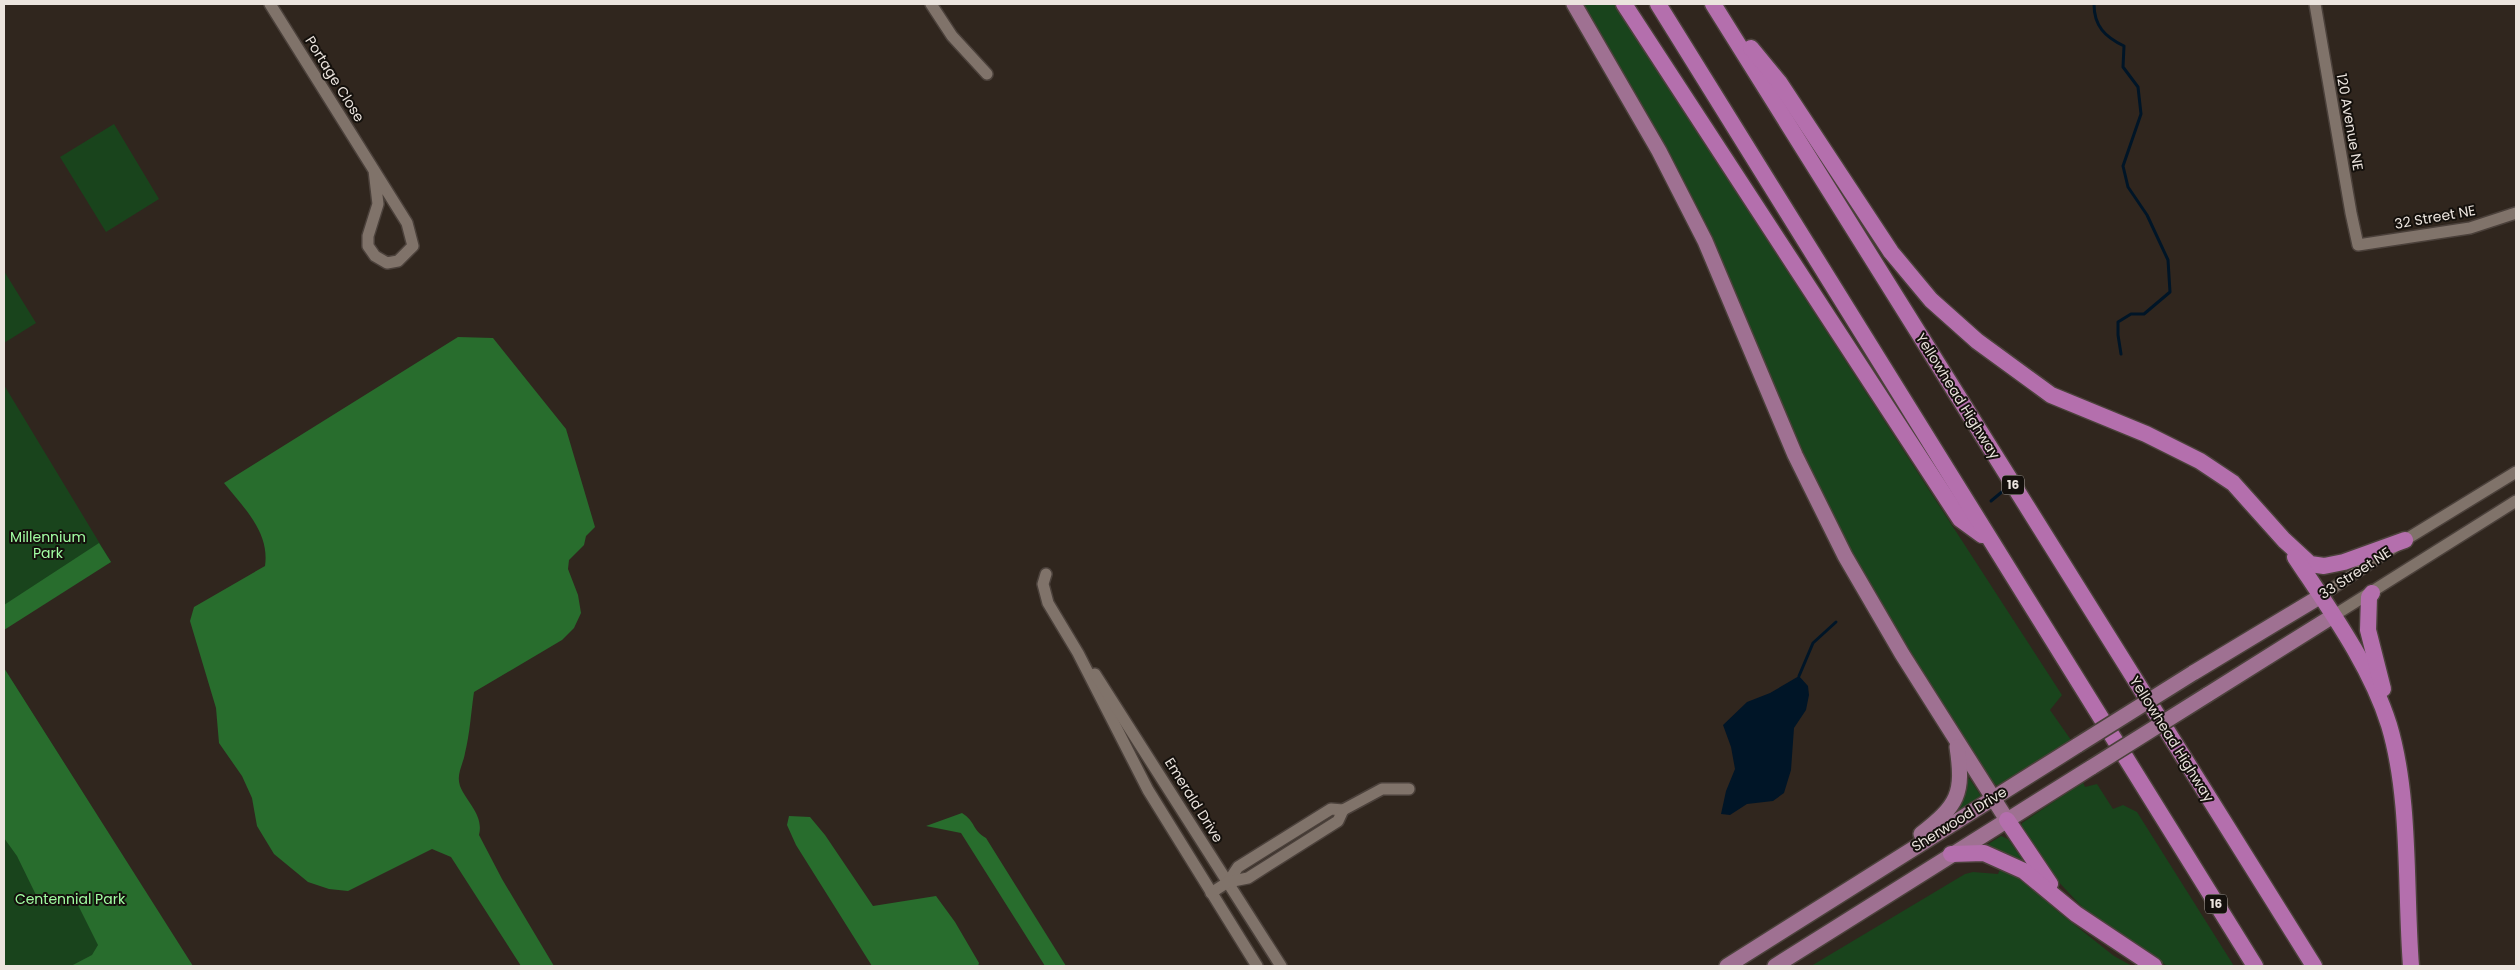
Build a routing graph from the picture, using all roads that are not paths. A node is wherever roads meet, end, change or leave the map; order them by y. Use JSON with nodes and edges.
{"nodes":[{"id":1,"x":270,"y":4,"type":"edge"},
{"id":2,"x":931,"y":4,"type":"edge"},
{"id":3,"x":1574,"y":4,"type":"edge"},
{"id":4,"x":1624,"y":4,"type":"edge"},
{"id":5,"x":1658,"y":4,"type":"edge"},
{"id":6,"x":1715,"y":4,"type":"edge"},
{"id":7,"x":2315,"y":4,"type":"edge"},
{"id":8,"x":987,"y":74,"type":"dead end"},
{"id":9,"x":374,"y":170,"type":"junction"},
{"id":10,"x":2516,"y":213,"type":"edge"},
{"id":11,"x":2358,"y":245,"type":"joint"},
{"id":12,"x":2516,"y":472,"type":"edge"},
{"id":13,"x":2516,"y":501,"type":"edge"},
{"id":14,"x":1988,"y":540,"type":"junction"},
{"id":15,"x":2284,"y":540,"type":"junction"},
{"id":16,"x":2405,"y":540,"type":"junction"},
{"id":17,"x":1046,"y":574,"type":"dead end"},
{"id":18,"x":2372,"y":593,"type":"junction"},
{"id":19,"x":2321,"y":596,"type":"junction"},
{"id":20,"x":2333,"y":616,"type":"junction"},
{"id":21,"x":1078,"y":653,"type":"junction"},
{"id":22,"x":2193,"y":673,"type":"joint"},
{"id":23,"x":2206,"y":695,"type":"joint"},
{"id":24,"x":2389,"y":726,"type":"junction"},
{"id":25,"x":1956,"y":741,"type":"junction"},
{"id":26,"x":1409,"y":789,"type":"dead end"},
{"id":27,"x":1993,"y":798,"type":"junction"},
{"id":28,"x":2007,"y":820,"type":"junction"},
{"id":29,"x":1952,"y":854,"type":"junction"},
{"id":30,"x":1873,"y":873,"type":"junction"},
{"id":31,"x":1228,"y":882,"type":"junction"},
{"id":32,"x":1211,"y":893,"type":"junction"},
{"id":33,"x":2076,"y":914,"type":"junction"},
{"id":34,"x":1257,"y":966,"type":"edge"},
{"id":35,"x":1280,"y":966,"type":"edge"},
{"id":36,"x":1727,"y":966,"type":"edge"},
{"id":37,"x":1774,"y":966,"type":"edge"},
{"id":38,"x":2154,"y":966,"type":"edge"},
{"id":39,"x":2255,"y":966,"type":"edge"},
{"id":40,"x":2314,"y":966,"type":"edge"},
{"id":41,"x":2411,"y":966,"type":"edge"}],
"edges":[{"from":1,"to":9,"type":"street","name":"Portage Close"},
{"from":2,"to":8,"type":"street"},
{"from":3,"to":25,"type":"main road"},
{"from":4,"to":14,"type":"highway"},
{"from":5,"to":14,"type":"highway","number":"16"},
{"from":6,"to":15,"type":"highway"},
{"from":6,"to":40,"type":"highway","name":"Yellowhead Highway","number":"16"},
{"from":7,"to":11,"type":"street","name":"120 Avenue NE"},
{"from":9,"to":9,"type":"street","name":"Portage Close"},
{"from":10,"to":11,"type":"street","name":"32 Street NE"},
{"from":12,"to":16,"type":"street","name":"33 Street NE"},
{"from":13,"to":18,"type":"street","name":"33 Street NE"},
{"from":14,"to":39,"type":"highway","number":"16"},
{"from":15,"to":16,"type":"highway"},
{"from":15,"to":19,"type":"highway"},
{"from":16,"to":19,"type":"street","name":"33 Street NE"},
{"from":17,"to":21,"type":"street","name":"Emerald Drive"},
{"from":18,"to":20,"type":"street","name":"33 Street NE"},
{"from":18,"to":24,"type":"highway"},
{"from":19,"to":20,"type":"highway"},
{"from":19,"to":22,"type":"main road","name":"33 Street NE"},
{"from":20,"to":23,"type":"main road","name":"33 Street NE"},
{"from":20,"to":24,"type":"highway"},
{"from":21,"to":31,"type":"street","name":"Emerald Drive"},
{"from":21,"to":32,"type":"street","name":"Emerald Drive"},
{"from":22,"to":27,"type":"main road","name":"Sherwood Drive","bridge":true},
{"from":23,"to":28,"type":"main road","name":"Sherwood Drive","bridge":true},
{"from":24,"to":41,"type":"highway"},
{"from":25,"to":27,"type":"main road"},
{"from":25,"to":30,"type":"main road"},
{"from":26,"to":31,"type":"street"},
{"from":27,"to":28,"type":"main road"},
{"from":27,"to":30,"type":"main road","name":"Sherwood Drive"},
{"from":28,"to":29,"type":"main road","name":"Sherwood Drive"},
{"from":28,"to":33,"type":"highway"},
{"from":29,"to":33,"type":"highway"},
{"from":29,"to":37,"type":"main road","name":"Sherwood Drive"},
{"from":30,"to":36,"type":"main road","name":"Sherwood Drive"},
{"from":31,"to":32,"type":"street"},
{"from":31,"to":35,"type":"street","name":"Emerald Drive"},
{"from":32,"to":34,"type":"street","name":"Emerald Drive"},
{"from":33,"to":38,"type":"highway"}]}
